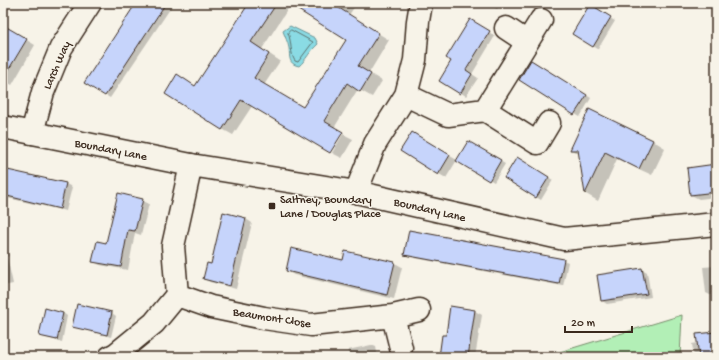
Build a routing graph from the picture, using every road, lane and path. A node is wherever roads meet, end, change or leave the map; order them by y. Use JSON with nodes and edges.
{"nodes":[{"id":1,"x":90,"y":3,"type":"edge"},
{"id":2,"x":421,"y":3,"type":"edge"},
{"id":3,"x":541,"y":20,"type":"dead end"},
{"id":4,"x":506,"y":28,"type":"dead end"},
{"id":5,"x":527,"y":42,"type":"junction"},
{"id":6,"x":406,"y":95,"type":"junction"},
{"id":7,"x":485,"y":110,"type":"junction"},
{"id":8,"x":549,"y":123,"type":"dead end"},
{"id":9,"x":3,"y":127,"type":"edge"},
{"id":10,"x":32,"y":133,"type":"junction"},
{"id":11,"x":191,"y":165,"type":"junction"},
{"id":12,"x":356,"y":192,"type":"junction"},
{"id":13,"x":716,"y":224,"type":"edge"},
{"id":14,"x":177,"y":295,"type":"junction"},
{"id":15,"x":419,"y":310,"type":"dead end"},
{"id":16,"x":393,"y":316,"type":"junction"},
{"id":17,"x":401,"y":348,"type":"dead end"},
{"id":18,"x":110,"y":357,"type":"edge"}],
"edges":[{"from":1,"to":10,"type":"street","name":"Larch Way"},
{"from":2,"to":6,"type":"street"},
{"from":3,"to":5,"type":"street"},
{"from":4,"to":5,"type":"street"},
{"from":5,"to":7,"type":"street"},
{"from":6,"to":7,"type":"street"},
{"from":6,"to":12,"type":"street"},
{"from":7,"to":8,"type":"street"},
{"from":9,"to":10,"type":"street","name":"Boundary Lane"},
{"from":10,"to":11,"type":"street","name":"Boundary Lane"},
{"from":11,"to":12,"type":"street","name":"Boundary Lane"},
{"from":11,"to":14,"type":"street"},
{"from":12,"to":13,"type":"street","name":"Boundary Lane"},
{"from":14,"to":16,"type":"street","name":"Beaumont Close"},
{"from":14,"to":18,"type":"street"},
{"from":15,"to":16,"type":"street","name":"Beaumont Close"},
{"from":16,"to":17,"type":"street"}]}
